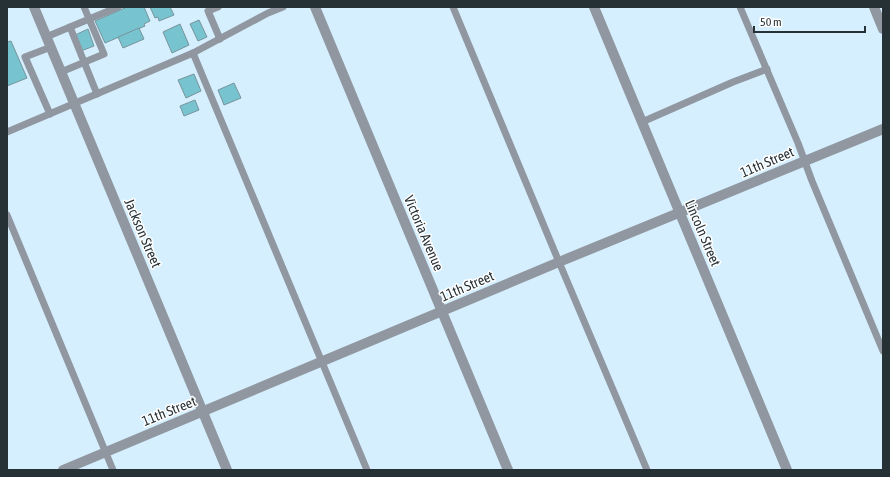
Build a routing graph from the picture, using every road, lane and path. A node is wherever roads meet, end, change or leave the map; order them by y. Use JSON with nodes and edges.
{"nodes":[{"id":1,"x":34,"y":7,"type":"edge"},
{"id":2,"x":84,"y":7,"type":"edge"},
{"id":3,"x":118,"y":7,"type":"edge"},
{"id":4,"x":218,"y":7,"type":"edge"},
{"id":5,"x":283,"y":7,"type":"edge"},
{"id":6,"x":315,"y":7,"type":"edge"},
{"id":7,"x":453,"y":7,"type":"edge"},
{"id":8,"x":594,"y":7,"type":"edge"},
{"id":9,"x":740,"y":7,"type":"edge"},
{"id":10,"x":874,"y":7,"type":"edge"},
{"id":11,"x":89,"y":19,"type":"junction"},
{"id":12,"x":70,"y":27,"type":"junction"},
{"id":13,"x":883,"y":28,"type":"edge"},
{"id":14,"x":46,"y":37,"type":"junction"},
{"id":15,"x":220,"y":39,"type":"junction"},
{"id":16,"x":51,"y":47,"type":"junction"},
{"id":17,"x":193,"y":54,"type":"junction"},
{"id":18,"x":83,"y":62,"type":"junction"},
{"id":19,"x":767,"y":69,"type":"junction"},
{"id":20,"x":61,"y":72,"type":"junction"},
{"id":21,"x":97,"y":94,"type":"junction"},
{"id":22,"x":74,"y":104,"type":"junction"},
{"id":23,"x":50,"y":114,"type":"junction"},
{"id":24,"x":642,"y":122,"type":"junction"},
{"id":25,"x":883,"y":129,"type":"edge"},
{"id":26,"x":7,"y":132,"type":"edge"},
{"id":27,"x":805,"y":161,"type":"junction"},
{"id":28,"x":680,"y":214,"type":"junction"},
{"id":29,"x":7,"y":215,"type":"edge"},
{"id":30,"x":559,"y":262,"type":"junction"},
{"id":31,"x":442,"y":312,"type":"junction"},
{"id":32,"x":883,"y":351,"type":"edge"},
{"id":33,"x":323,"y":362,"type":"junction"},
{"id":34,"x":203,"y":412,"type":"junction"},
{"id":35,"x":106,"y":452,"type":"junction"},
{"id":36,"x":63,"y":470,"type":"edge"},
{"id":37,"x":113,"y":470,"type":"edge"},
{"id":38,"x":227,"y":470,"type":"edge"},
{"id":39,"x":367,"y":470,"type":"edge"},
{"id":40,"x":508,"y":470,"type":"edge"},
{"id":41,"x":647,"y":470,"type":"edge"},
{"id":42,"x":787,"y":470,"type":"edge"}],
"edges":[{"from":1,"to":14,"type":"street","name":"Jackson Street"},
{"from":2,"to":11,"type":"lane"},
{"from":3,"to":11,"type":"lane"},
{"from":4,"to":15,"type":"lane"},
{"from":5,"to":15,"type":"lane"},
{"from":6,"to":31,"type":"street","name":"Victoria Avenue"},
{"from":7,"to":30,"type":"lane"},
{"from":8,"to":24,"type":"street","name":"Lincoln Street"},
{"from":9,"to":19,"type":"lane"},
{"from":10,"to":13,"type":"street"},
{"from":11,"to":12,"type":"lane"},
{"from":11,"to":18,"type":"lane"},
{"from":12,"to":14,"type":"lane"},
{"from":12,"to":18,"type":"lane"},
{"from":14,"to":16,"type":"street","name":"Jackson Street"},
{"from":15,"to":17,"type":"lane"},
{"from":16,"to":20,"type":"street","name":"Jackson Street"},
{"from":16,"to":23,"type":"lane"},
{"from":17,"to":21,"type":"lane"},
{"from":17,"to":33,"type":"lane"},
{"from":18,"to":20,"type":"lane"},
{"from":18,"to":21,"type":"lane"},
{"from":19,"to":24,"type":"lane"},
{"from":19,"to":27,"type":"lane"},
{"from":20,"to":22,"type":"street","name":"Jackson Street"},
{"from":21,"to":22,"type":"lane"},
{"from":22,"to":23,"type":"lane"},
{"from":22,"to":34,"type":"street","name":"Jackson Street"},
{"from":23,"to":26,"type":"lane"},
{"from":24,"to":28,"type":"street","name":"Lincoln Street"},
{"from":25,"to":27,"type":"street","name":"11th Street"},
{"from":27,"to":28,"type":"street","name":"11th Street"},
{"from":27,"to":32,"type":"lane"},
{"from":28,"to":30,"type":"street","name":"11th Street"},
{"from":28,"to":42,"type":"street","name":"Lincoln Street"},
{"from":29,"to":35,"type":"lane"},
{"from":30,"to":31,"type":"street","name":"11th Street"},
{"from":30,"to":41,"type":"lane"},
{"from":31,"to":33,"type":"street","name":"11th Street"},
{"from":31,"to":40,"type":"street","name":"Victoria Avenue"},
{"from":33,"to":34,"type":"street","name":"11th Street"},
{"from":33,"to":39,"type":"lane"},
{"from":34,"to":35,"type":"street","name":"11th Street"},
{"from":34,"to":38,"type":"street","name":"Jackson Street"},
{"from":35,"to":36,"type":"street","name":"11th Street"},
{"from":35,"to":37,"type":"lane"}]}
